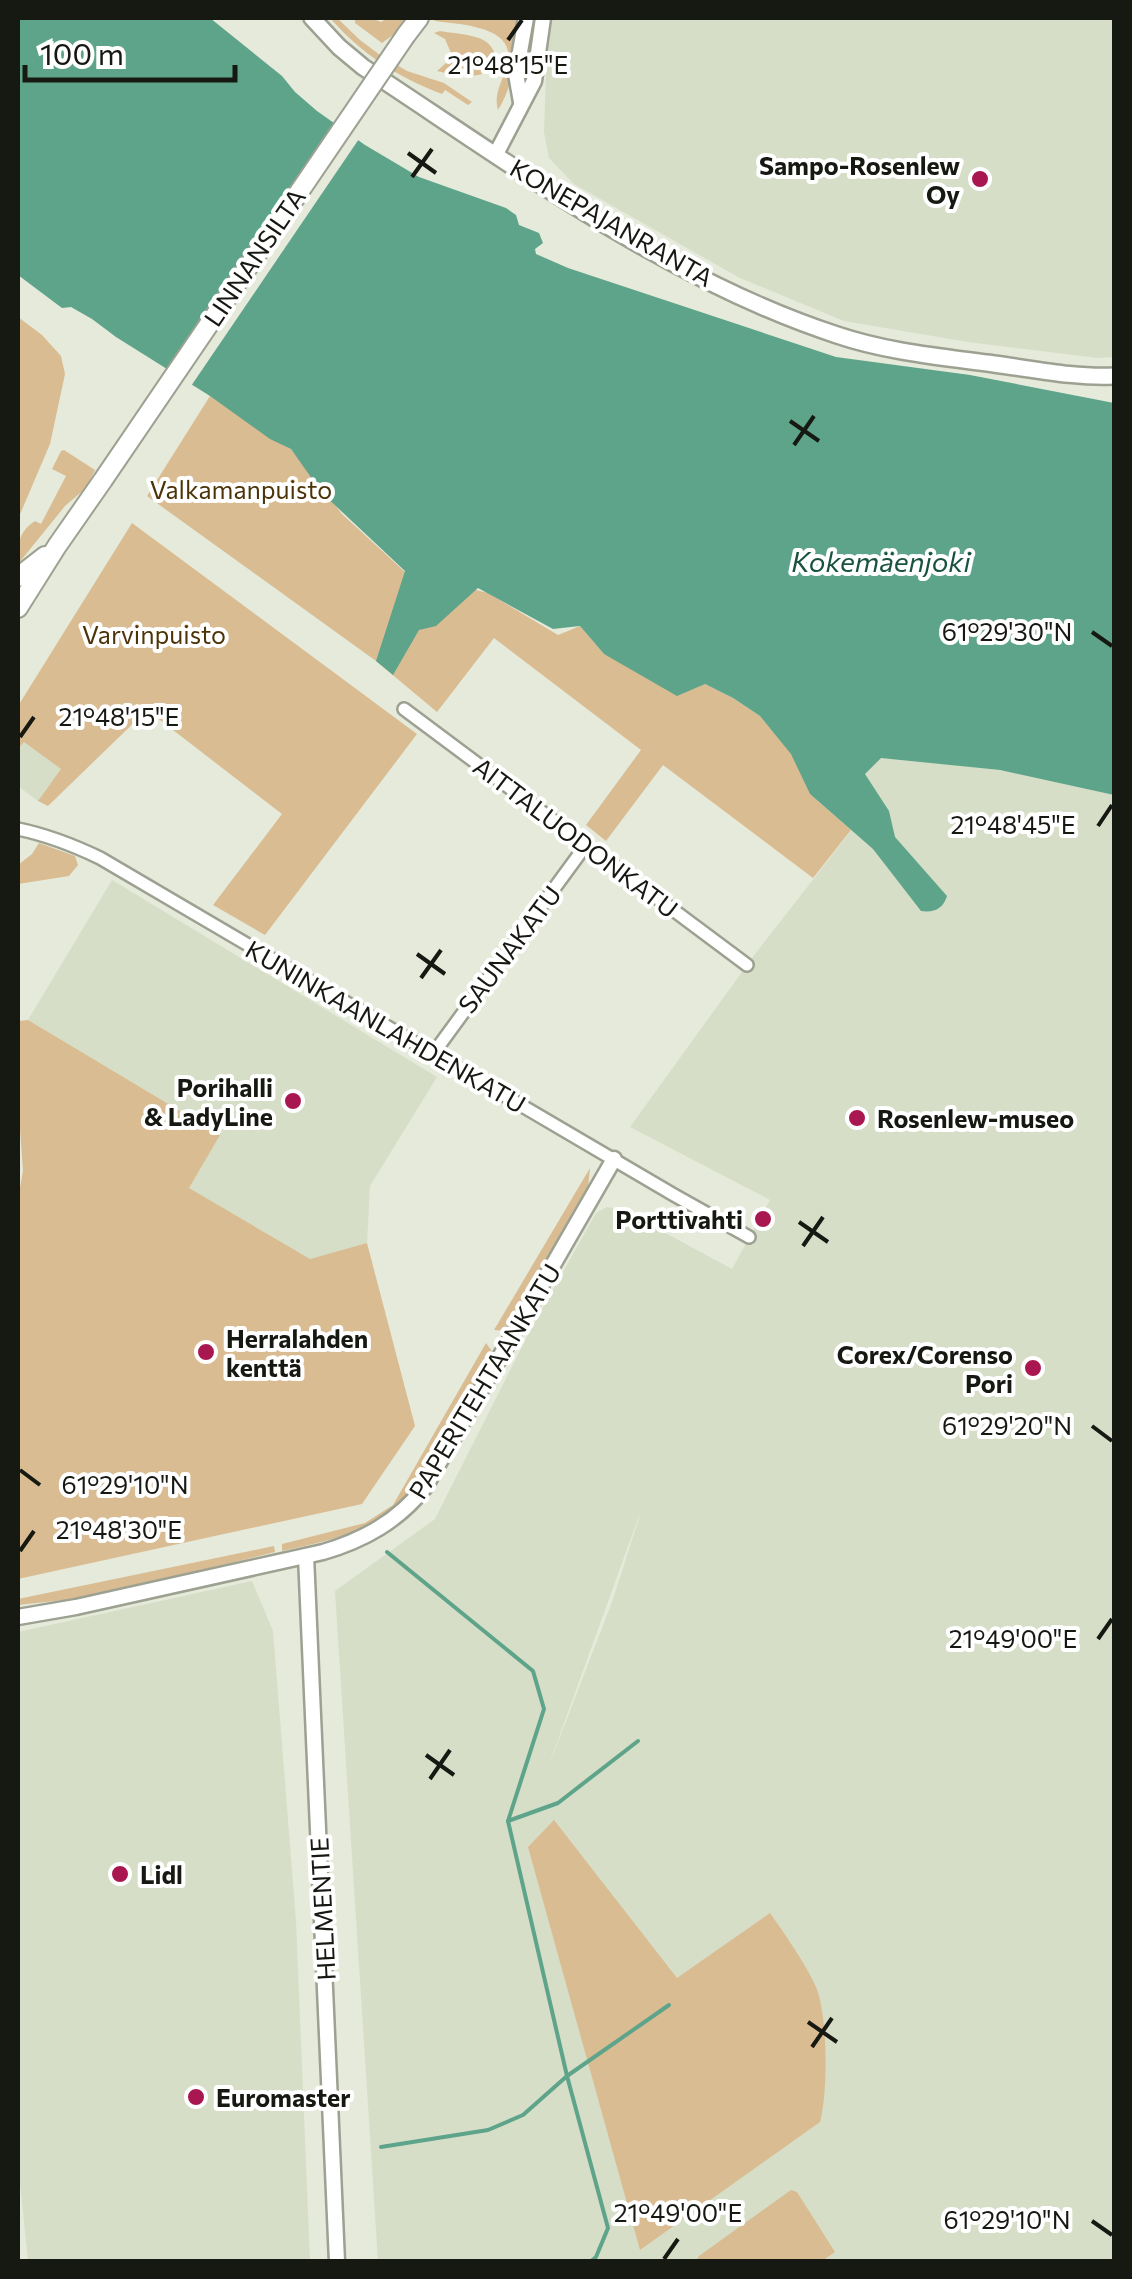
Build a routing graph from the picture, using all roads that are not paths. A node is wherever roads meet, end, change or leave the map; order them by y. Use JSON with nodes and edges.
{"nodes":[{"id":1,"x":312,"y":18,"type":"edge"},
{"id":2,"x":526,"y":18,"type":"edge"},
{"id":3,"x":544,"y":18,"type":"edge"},
{"id":4,"x":415,"y":25,"type":"edge"},
{"id":5,"x":521,"y":102,"type":"junction"},
{"id":6,"x":496,"y":154,"type":"junction"},
{"id":7,"x":1114,"y":376,"type":"edge"},
{"id":8,"x":57,"y":546,"type":"junction"},
{"id":9,"x":18,"y":578,"type":"edge"},
{"id":10,"x":18,"y":588,"type":"edge"},
{"id":11,"x":18,"y":608,"type":"edge"},
{"id":12,"x":404,"y":709,"type":"dead end"},
{"id":13,"x":18,"y":829,"type":"edge"},
{"id":14,"x":586,"y":844,"type":"junction"},
{"id":15,"x":747,"y":965,"type":"dead end"},
{"id":16,"x":433,"y":1054,"type":"junction"},
{"id":17,"x":614,"y":1159,"type":"junction"},
{"id":18,"x":750,"y":1236,"type":"dead end"},
{"id":19,"x":306,"y":1556,"type":"junction"},
{"id":20,"x":18,"y":1617,"type":"edge"},
{"id":21,"x":337,"y":2262,"type":"edge"}],
"edges":[{"from":1,"to":6,"type":"main road","name":"KONEPAJANRANTA"},
{"from":2,"to":5,"type":"street"},
{"from":3,"to":5,"type":"street"},
{"from":4,"to":8,"type":"main road","name":"LINNANSILTA","bridge":true},
{"from":5,"to":6,"type":"street"},
{"from":6,"to":7,"type":"main road","name":"KONEPAJANRANTA"},
{"from":8,"to":9,"type":"main road"},
{"from":8,"to":10,"type":"main road"},
{"from":8,"to":11,"type":"main road"},
{"from":12,"to":14,"type":"street","name":"AITTALUODONKATU"},
{"from":13,"to":16,"type":"street","name":"KUNINKAANLAHDENKATU"},
{"from":14,"to":15,"type":"street","name":"AITTALUODONKATU"},
{"from":14,"to":16,"type":"street","name":"SAUNAKATU"},
{"from":16,"to":17,"type":"street","name":"KUNINKAANLAHDENKATU"},
{"from":17,"to":18,"type":"street","name":"KUNINKAANLAHDENKATU"},
{"from":17,"to":19,"type":"street","name":"PAPERITEHTAANKATU"},
{"from":19,"to":20,"type":"street","name":"PAPERITEHTAANKATU"},
{"from":19,"to":21,"type":"street","name":"HELMENTIE"}]}
